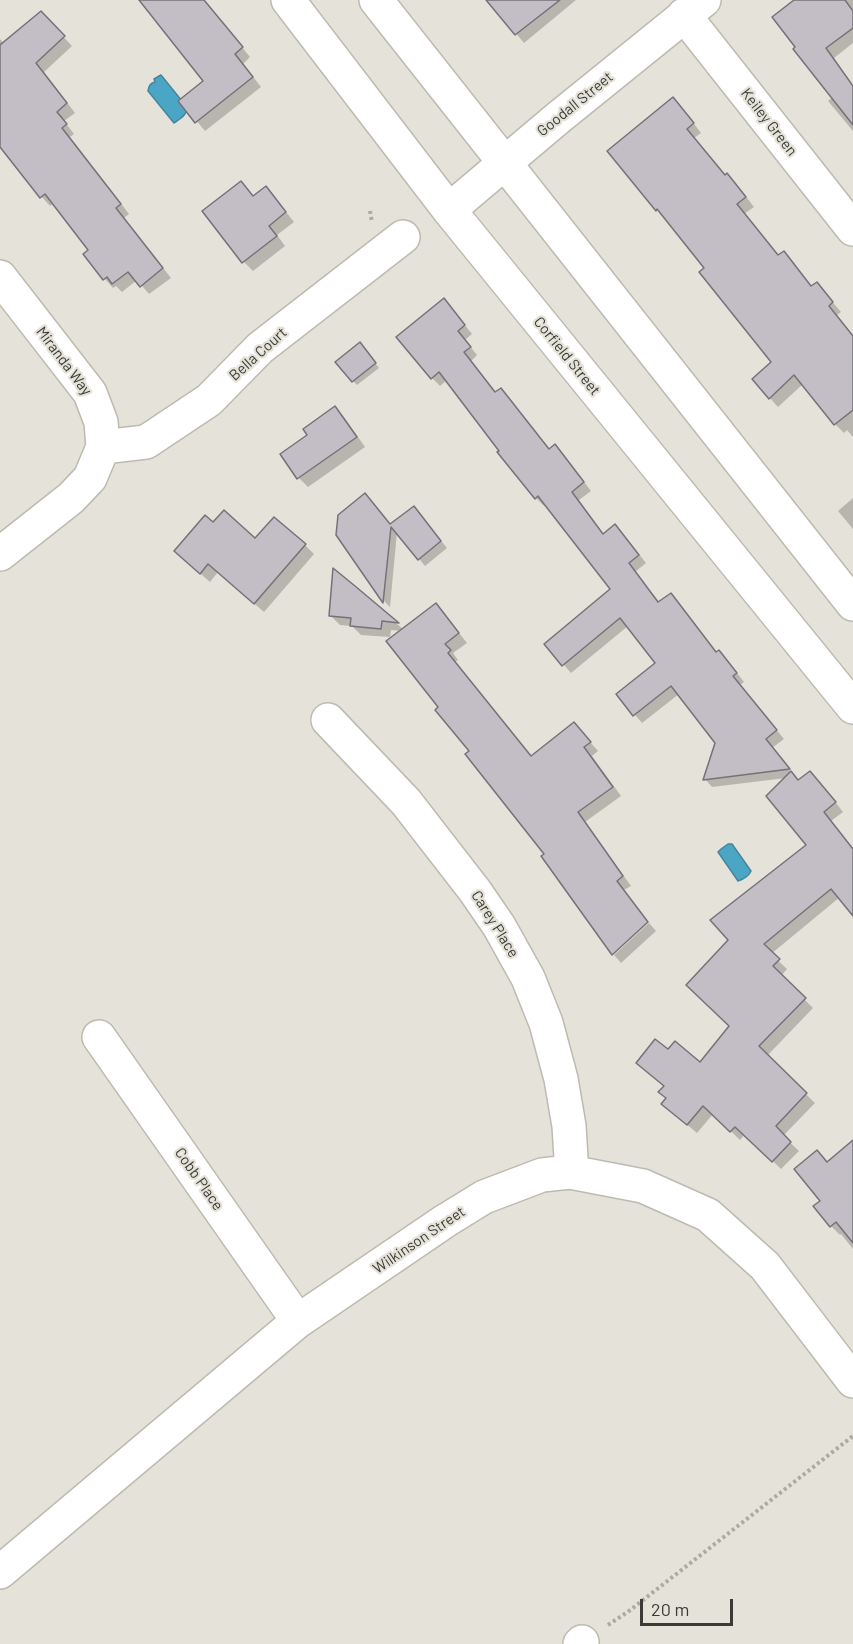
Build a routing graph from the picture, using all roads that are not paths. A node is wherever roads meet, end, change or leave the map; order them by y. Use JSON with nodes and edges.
{"nodes":[{"id":1,"x":288,"y":0,"type":"edge"},
{"id":2,"x":376,"y":0,"type":"edge"},
{"id":3,"x":694,"y":7,"type":"edge"},
{"id":4,"x":504,"y":163,"type":"junction"},
{"id":5,"x":449,"y":210,"type":"junction"},
{"id":6,"x":853,"y":229,"type":"edge"},
{"id":7,"x":403,"y":237,"type":"dead end"},
{"id":8,"x":0,"y":277,"type":"edge"},
{"id":9,"x":103,"y":447,"type":"junction"},
{"id":10,"x":0,"y":554,"type":"edge"},
{"id":11,"x":853,"y":604,"type":"edge"},
{"id":12,"x":853,"y":707,"type":"edge"},
{"id":13,"x":328,"y":720,"type":"dead end"},
{"id":14,"x":99,"y":1037,"type":"dead end"},
{"id":15,"x":570,"y":1172,"type":"junction"},
{"id":16,"x":298,"y":1321,"type":"junction"},
{"id":17,"x":853,"y":1381,"type":"edge"},
{"id":18,"x":0,"y":1572,"type":"edge"}],
"edges":[{"from":1,"to":5,"type":"street","name":"Corfield Street"},
{"from":2,"to":4,"type":"street"},
{"from":3,"to":4,"type":"street","name":"Goodall Street"},
{"from":3,"to":6,"type":"street","name":"Keiley Green"},
{"from":4,"to":5,"type":"street","name":"Goodall Street"},
{"from":4,"to":11,"type":"street"},
{"from":5,"to":12,"type":"street","name":"Corfield Street"},
{"from":7,"to":9,"type":"street","name":"Bella Court"},
{"from":8,"to":9,"type":"street","name":"Miranda Way"},
{"from":9,"to":10,"type":"street","name":"Miranda Way"},
{"from":13,"to":15,"type":"street","name":"Carey Place"},
{"from":14,"to":16,"type":"street","name":"Cobb Place"},
{"from":15,"to":16,"type":"street","name":"Wilkinson Street"},
{"from":15,"to":17,"type":"street","name":"Wilkinson Street"},
{"from":16,"to":18,"type":"street","name":"Wilkinson Street"}]}
